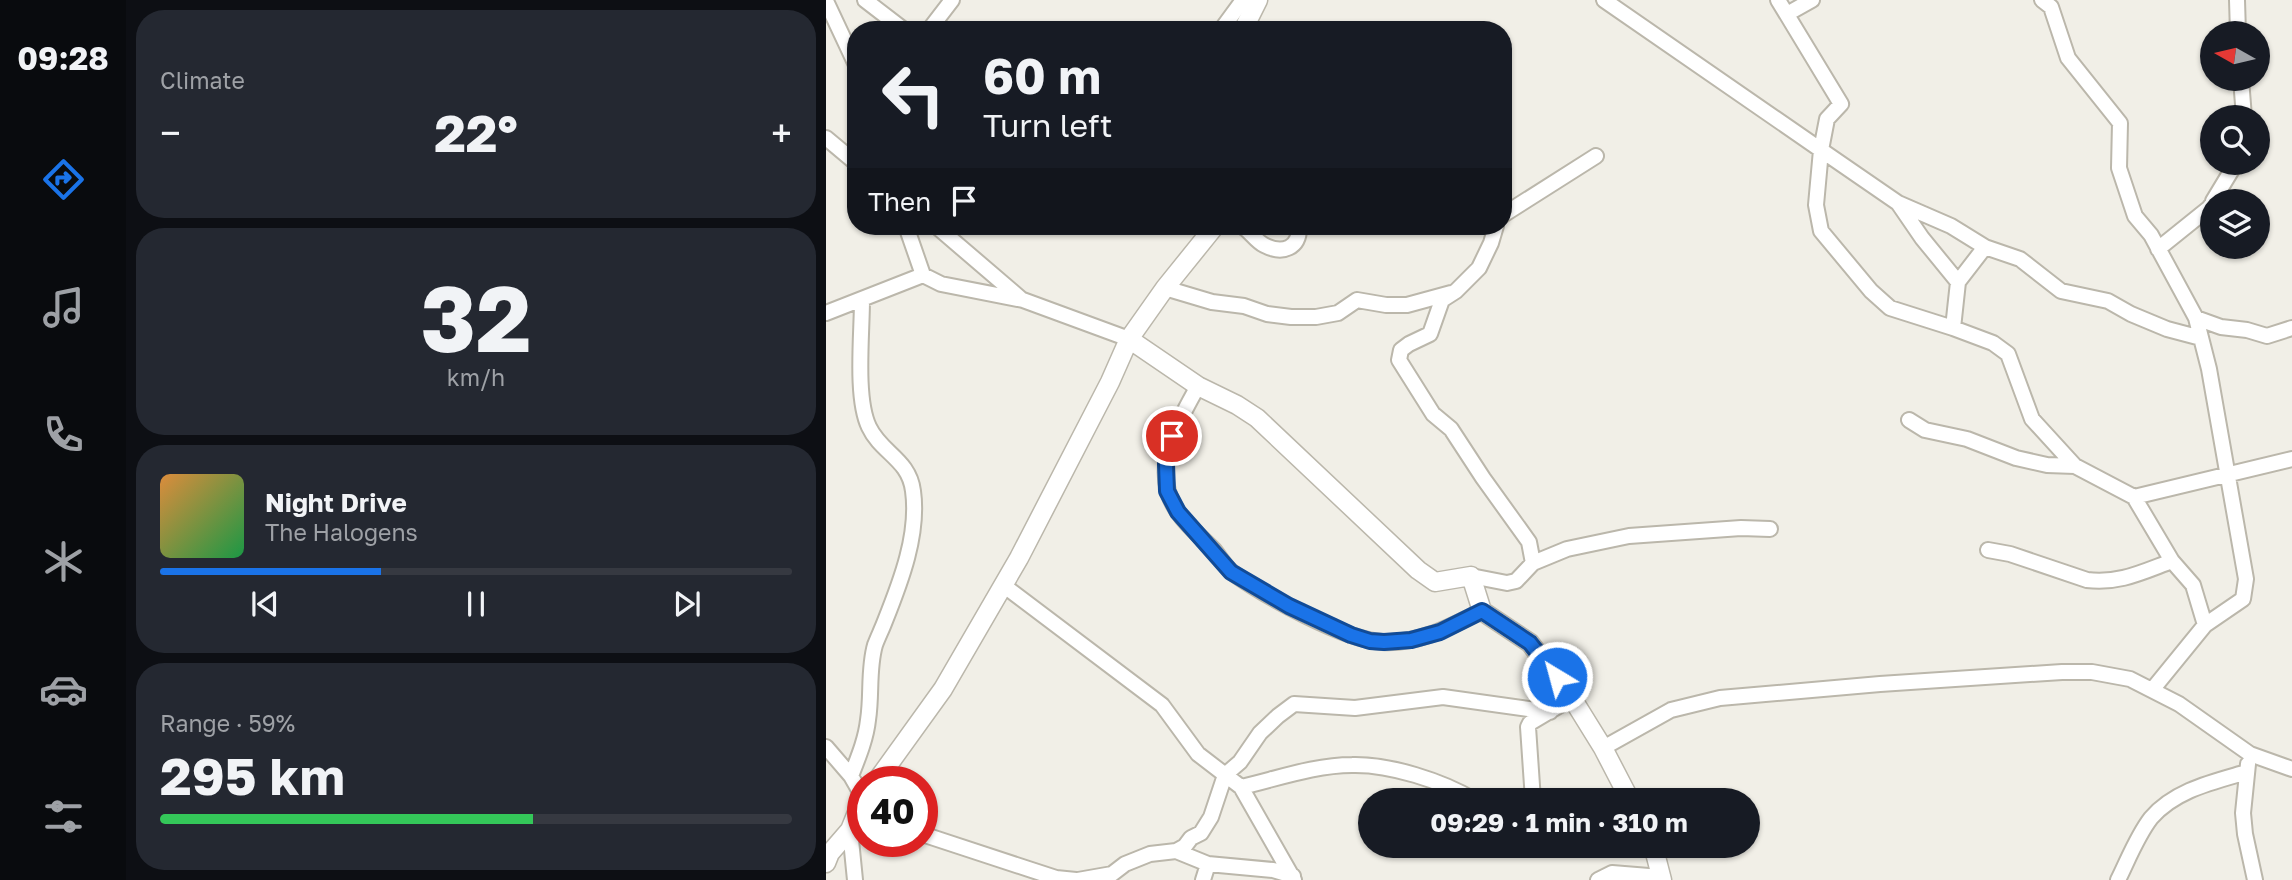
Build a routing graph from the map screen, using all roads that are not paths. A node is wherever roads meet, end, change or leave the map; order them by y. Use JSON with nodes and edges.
{"nodes":[{"id":1,"x":865,"y":0,"type":"edge"},
{"id":2,"x":952,"y":0,"type":"edge"},
{"id":3,"x":1604,"y":0,"type":"edge"},
{"id":4,"x":1778,"y":0,"type":"edge"},
{"id":5,"x":1812,"y":0,"type":"edge"},
{"id":6,"x":2237,"y":0,"type":"edge"},
{"id":7,"x":826,"y":1,"type":"edge"},
{"id":8,"x":1253,"y":1,"type":"edge"},
{"id":9,"x":2049,"y":2,"type":"edge"},
{"id":10,"x":1787,"y":14,"type":"junction"},
{"id":11,"x":892,"y":21,"type":"edge"},
{"id":12,"x":936,"y":21,"type":"edge"},
{"id":13,"x":1231,"y":21,"type":"edge"},
{"id":14,"x":1247,"y":21,"type":"edge"},
{"id":15,"x":2238,"y":21,"type":"edge"},
{"id":16,"x":847,"y":46,"type":"edge"},
{"id":17,"x":826,"y":138,"type":"edge"},
{"id":18,"x":1821,"y":150,"type":"junction"},
{"id":19,"x":847,"y":156,"type":"edge"},
{"id":20,"x":1596,"y":156,"type":"dead end"},
{"id":21,"x":1898,"y":203,"type":"junction"},
{"id":22,"x":1512,"y":209,"type":"edge"},
{"id":23,"x":2200,"y":215,"type":"edge"},
{"id":24,"x":909,"y":235,"type":"edge"},
{"id":25,"x":951,"y":235,"type":"edge"},
{"id":26,"x":1208,"y":235,"type":"edge"},
{"id":27,"x":1252,"y":235,"type":"edge"},
{"id":28,"x":1299,"y":235,"type":"edge"},
{"id":29,"x":1492,"y":235,"type":"edge"},
{"id":30,"x":1985,"y":247,"type":"junction"},
{"id":31,"x":2158,"y":249,"type":"junction"},
{"id":32,"x":923,"y":275,"type":"junction"},
{"id":33,"x":1958,"y":282,"type":"junction"},
{"id":34,"x":1164,"y":288,"type":"junction"},
{"id":35,"x":1456,"y":291,"type":"junction"},
{"id":36,"x":862,"y":300,"type":"junction"},
{"id":37,"x":1023,"y":300,"type":"junction"},
{"id":38,"x":826,"y":313,"type":"edge"},
{"id":39,"x":2196,"y":318,"type":"junction"},
{"id":40,"x":1952,"y":328,"type":"junction"},
{"id":41,"x":2292,"y":328,"type":"edge"},
{"id":42,"x":2267,"y":336,"type":"junction"},
{"id":43,"x":1129,"y":338,"type":"junction"},
{"id":44,"x":2202,"y":338,"type":"junction"},
{"id":45,"x":2292,"y":338,"type":"edge"},
{"id":46,"x":1198,"y":386,"type":"junction"},
{"id":47,"x":1909,"y":420,"type":"dead end"},
{"id":48,"x":2292,"y":459,"type":"edge"},
{"id":49,"x":2075,"y":466,"type":"junction"},
{"id":50,"x":2226,"y":474,"type":"junction"},
{"id":51,"x":2134,"y":497,"type":"junction"},
{"id":52,"x":1770,"y":529,"type":"dead end"},
{"id":53,"x":1988,"y":550,"type":"dead end"},
{"id":54,"x":2172,"y":561,"type":"junction"},
{"id":55,"x":1533,"y":563,"type":"junction"},
{"id":56,"x":1471,"y":576,"type":"junction"},
{"id":57,"x":1003,"y":585,"type":"junction"},
{"id":58,"x":1482,"y":611,"type":"junction"},
{"id":59,"x":2205,"y":625,"type":"junction"},
{"id":60,"x":2152,"y":690,"type":"junction"},
{"id":61,"x":1572,"y":698,"type":"junction"},
{"id":62,"x":1550,"y":712,"type":"junction"},
{"id":63,"x":826,"y":747,"type":"edge"},
{"id":64,"x":1603,"y":748,"type":"junction"},
{"id":65,"x":2249,"y":754,"type":"junction"},
{"id":66,"x":854,"y":766,"type":"edge"},
{"id":67,"x":888,"y":766,"type":"edge"},
{"id":68,"x":2292,"y":769,"type":"edge"},
{"id":69,"x":847,"y":771,"type":"edge"},
{"id":70,"x":2247,"y":772,"type":"junction"},
{"id":71,"x":1225,"y":775,"type":"junction"},
{"id":72,"x":1241,"y":787,"type":"junction"},
{"id":73,"x":1454,"y":788,"type":"edge"},
{"id":74,"x":1532,"y":788,"type":"edge"},
{"id":75,"x":1624,"y":788,"type":"edge"},
{"id":76,"x":847,"y":833,"type":"edge"},
{"id":77,"x":938,"y":839,"type":"edge"},
{"id":78,"x":1176,"y":851,"type":"junction"},
{"id":79,"x":853,"y":857,"type":"edge"},
{"id":80,"x":1656,"y":858,"type":"edge"},
{"id":81,"x":826,"y":863,"type":"edge"},
{"id":82,"x":1208,"y":864,"type":"junction"},
{"id":83,"x":1294,"y":878,"type":"edge"},
{"id":84,"x":1057,"y":879,"type":"edge"},
{"id":85,"x":1662,"y":879,"type":"edge"},
{"id":86,"x":855,"y":880,"type":"edge"},
{"id":87,"x":1077,"y":880,"type":"edge"},
{"id":88,"x":1203,"y":880,"type":"edge"},
{"id":89,"x":1598,"y":880,"type":"edge"},
{"id":90,"x":2118,"y":880,"type":"edge"},
{"id":91,"x":2255,"y":880,"type":"edge"}],
"edges":[{"from":1,"to":11,"type":"street"},
{"from":2,"to":12,"type":"street"},
{"from":3,"to":18,"type":"street"},
{"from":4,"to":10,"type":"street"},
{"from":5,"to":10,"type":"street"},
{"from":6,"to":15,"type":"street"},
{"from":7,"to":16,"type":"street"},
{"from":8,"to":13,"type":"street"},
{"from":8,"to":14,"type":"street"},
{"from":9,"to":31,"type":"street"},
{"from":10,"to":18,"type":"street"},
{"from":17,"to":19,"type":"street"},
{"from":18,"to":21,"type":"street"},
{"from":18,"to":40,"type":"street"},
{"from":20,"to":22,"type":"street"},
{"from":21,"to":30,"type":"street"},
{"from":21,"to":33,"type":"street"},
{"from":23,"to":31,"type":"street"},
{"from":24,"to":32,"type":"street"},
{"from":25,"to":37,"type":"street"},
{"from":26,"to":34,"type":"street"},
{"from":27,"to":28,"type":"street"},
{"from":29,"to":35,"type":"street"},
{"from":30,"to":33,"type":"street"},
{"from":30,"to":44,"type":"street"},
{"from":31,"to":39,"type":"street"},
{"from":32,"to":36,"type":"street"},
{"from":32,"to":37,"type":"street"},
{"from":33,"to":40,"type":"street"},
{"from":34,"to":35,"type":"street"},
{"from":34,"to":43,"type":"street"},
{"from":35,"to":55,"type":"street"},
{"from":36,"to":38,"type":"street"},
{"from":36,"to":66,"type":"street"},
{"from":37,"to":43,"type":"street"},
{"from":39,"to":42,"type":"street"},
{"from":39,"to":44,"type":"street"},
{"from":40,"to":49,"type":"street"},
{"from":41,"to":42,"type":"street"},
{"from":42,"to":45,"type":"street"},
{"from":43,"to":46,"type":"street"},
{"from":43,"to":57,"type":"street"},
{"from":44,"to":50,"type":"street"},
{"from":46,"to":56,"type":"street"},
{"from":46,"to":58,"type":"street"},
{"from":47,"to":49,"type":"street"},
{"from":48,"to":50,"type":"street"},
{"from":49,"to":51,"type":"street"},
{"from":50,"to":51,"type":"street"},
{"from":50,"to":59,"type":"street"},
{"from":51,"to":54,"type":"street"},
{"from":52,"to":55,"type":"street"},
{"from":53,"to":54,"type":"street"},
{"from":54,"to":59,"type":"street"},
{"from":55,"to":56,"type":"street"},
{"from":56,"to":58,"type":"street"},
{"from":57,"to":67,"type":"street"},
{"from":57,"to":71,"type":"street"},
{"from":58,"to":61,"type":"street"},
{"from":59,"to":60,"type":"street"},
{"from":60,"to":64,"type":"street"},
{"from":60,"to":65,"type":"street"},
{"from":61,"to":62,"type":"street"},
{"from":61,"to":64,"type":"street"},
{"from":62,"to":71,"type":"street"},
{"from":62,"to":74,"type":"street"},
{"from":63,"to":69,"type":"street"},
{"from":64,"to":75,"type":"street"},
{"from":65,"to":68,"type":"street"},
{"from":65,"to":70,"type":"street"},
{"from":70,"to":90,"type":"street"},
{"from":70,"to":91,"type":"street"},
{"from":71,"to":72,"type":"street"},
{"from":71,"to":78,"type":"street"},
{"from":72,"to":73,"type":"street"},
{"from":72,"to":83,"type":"street"},
{"from":76,"to":81,"type":"street"},
{"from":77,"to":84,"type":"street"},
{"from":78,"to":82,"type":"street"},
{"from":78,"to":87,"type":"street"},
{"from":79,"to":86,"type":"street"},
{"from":80,"to":85,"type":"street"},
{"from":82,"to":83,"type":"street"},
{"from":82,"to":88,"type":"street"},
{"from":84,"to":87,"type":"street"},
{"from":85,"to":89,"type":"street"}]}
